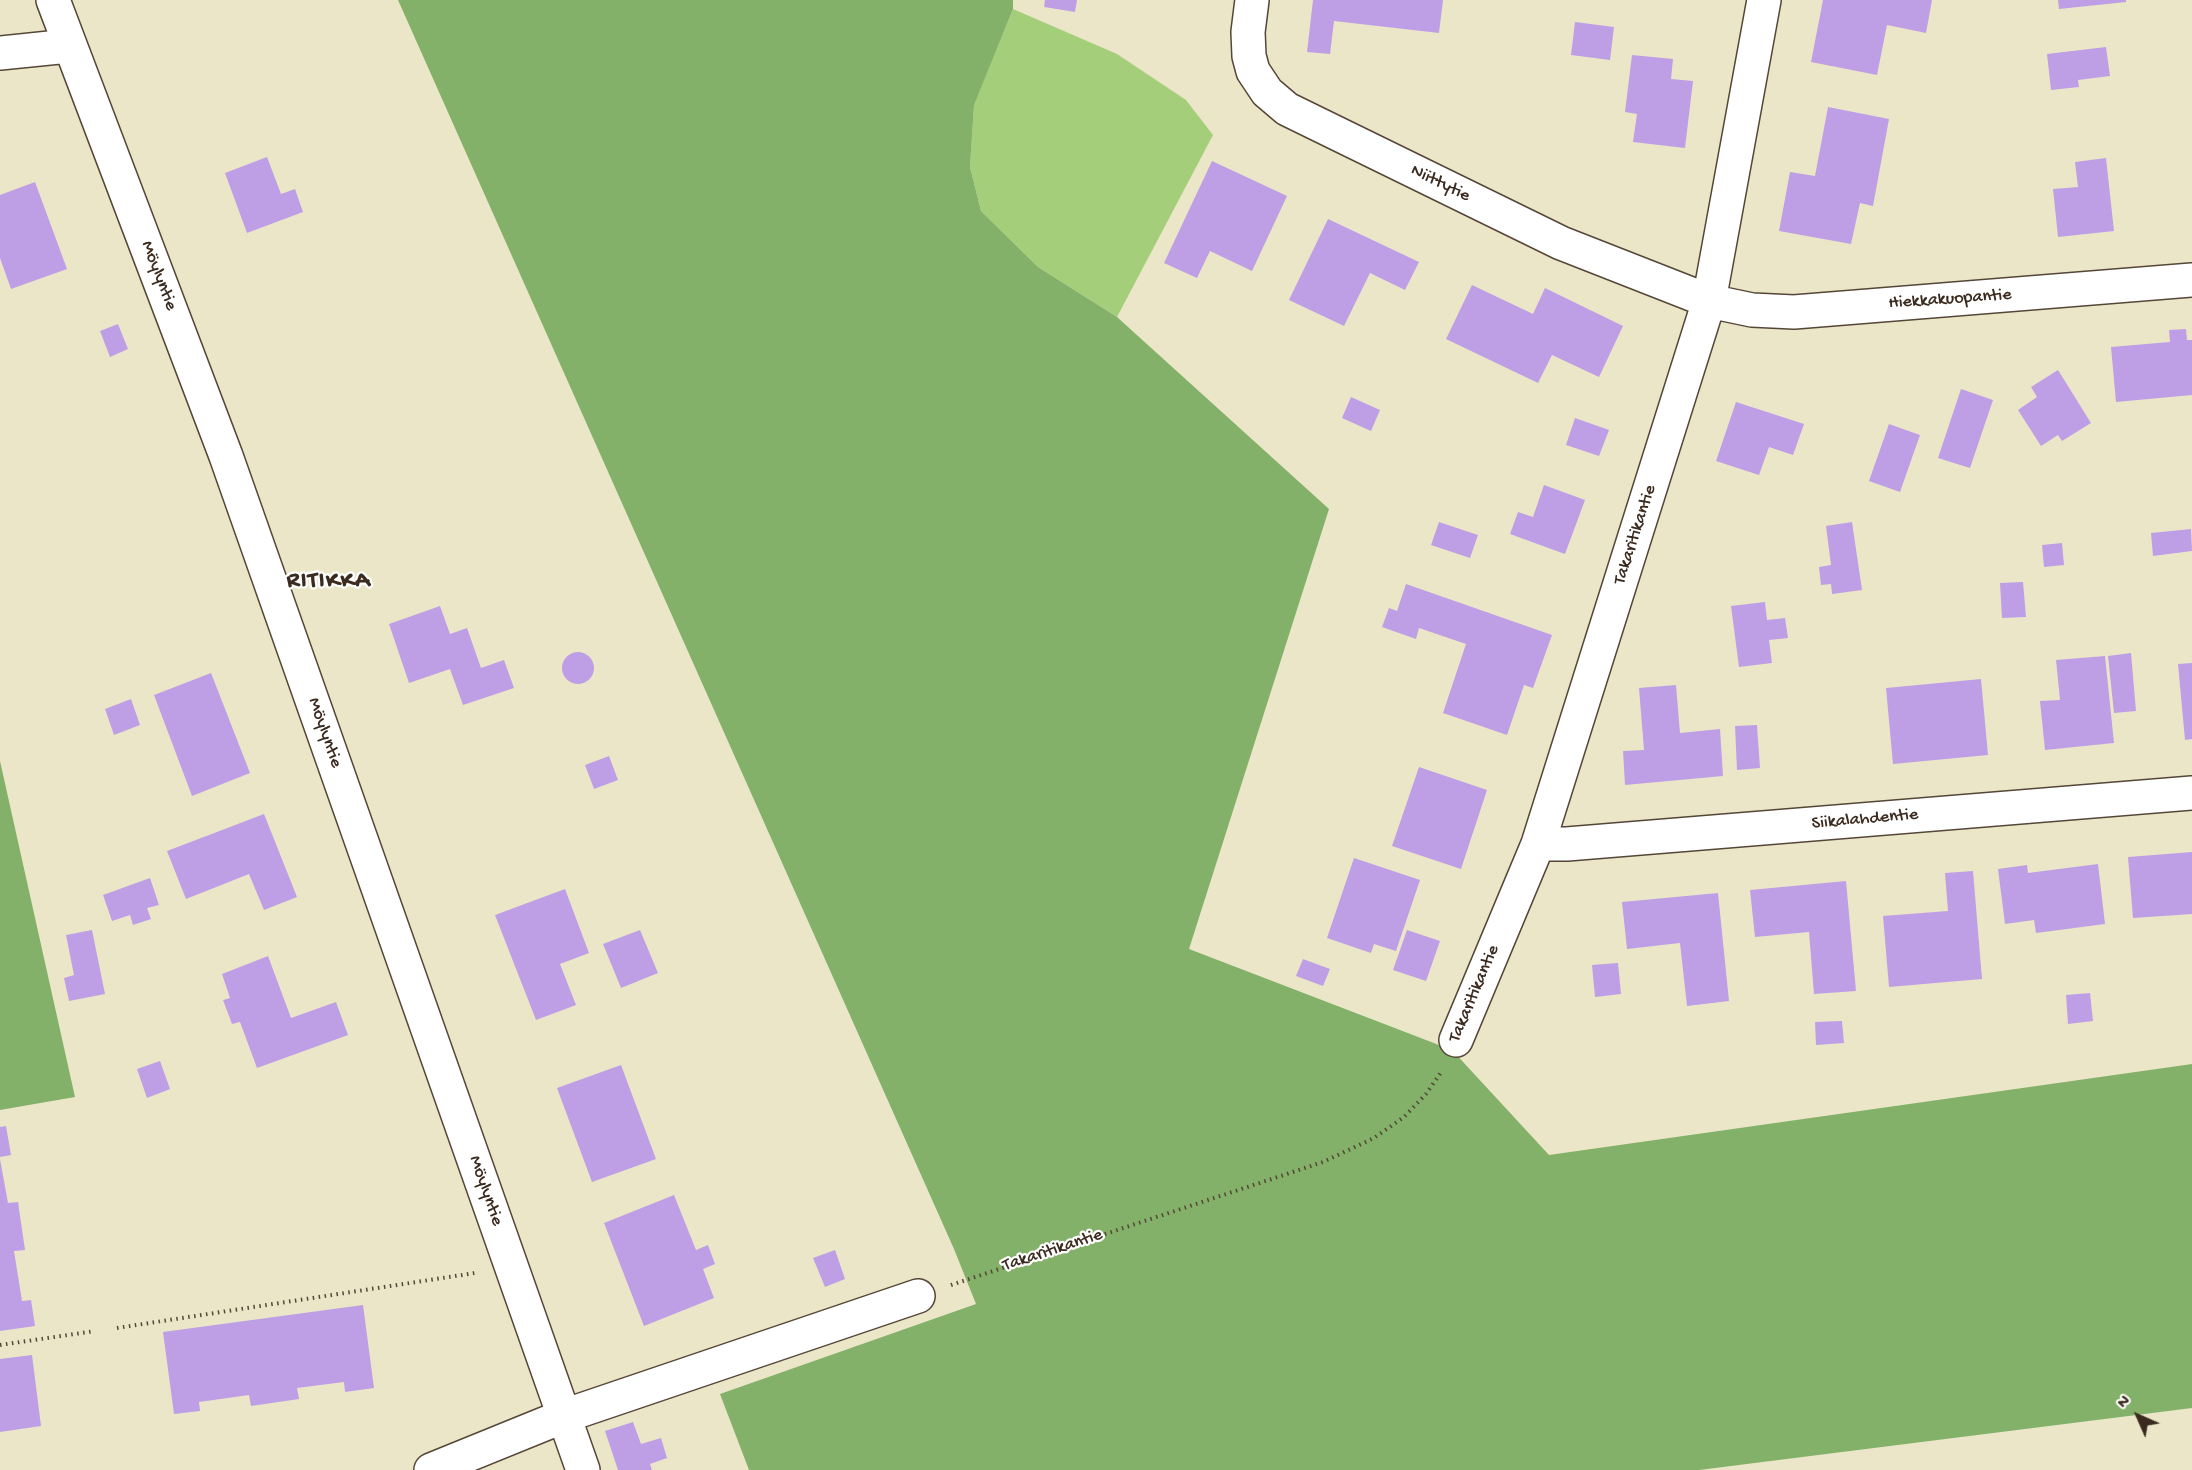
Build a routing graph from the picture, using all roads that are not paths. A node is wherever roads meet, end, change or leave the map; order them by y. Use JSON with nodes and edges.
{"nodes":[{"id":1,"x":53,"y":0,"type":"edge"},
{"id":2,"x":1252,"y":0,"type":"edge"},
{"id":3,"x":1764,"y":0,"type":"edge"},
{"id":4,"x":69,"y":45,"type":"junction"},
{"id":5,"x":0,"y":53,"type":"edge"},
{"id":6,"x":2192,"y":280,"type":"edge"},
{"id":7,"x":1709,"y":301,"type":"junction"},
{"id":8,"x":2192,"y":793,"type":"edge"},
{"id":9,"x":1538,"y":844,"type":"junction"},
{"id":10,"x":1456,"y":1040,"type":"road end"},
{"id":11,"x":918,"y":1296,"type":"road end"},
{"id":12,"x":564,"y":1416,"type":"junction"},
{"id":13,"x":431,"y":1470,"type":"edge"},
{"id":14,"x":583,"y":1470,"type":"edge"}],
"edges":[{"from":1,"to":4,"type":"street","name":"Möylyntie"},
{"from":2,"to":7,"type":"street","name":"Niittytie"},
{"from":3,"to":7,"type":"street","name":"Takaritikantie"},
{"from":4,"to":5,"type":"street"},
{"from":4,"to":12,"type":"street","name":"Möylyntie"},
{"from":6,"to":7,"type":"street","name":"Hiekkakuopantie"},
{"from":7,"to":9,"type":"street","name":"Takaritikantie"},
{"from":8,"to":9,"type":"street","name":"Siikalahdentie"},
{"from":9,"to":10,"type":"street","name":"Takaritikantie"},
{"from":11,"to":12,"type":"street"},
{"from":12,"to":13,"type":"street"},
{"from":12,"to":14,"type":"street","name":"Möylyntie"}]}
